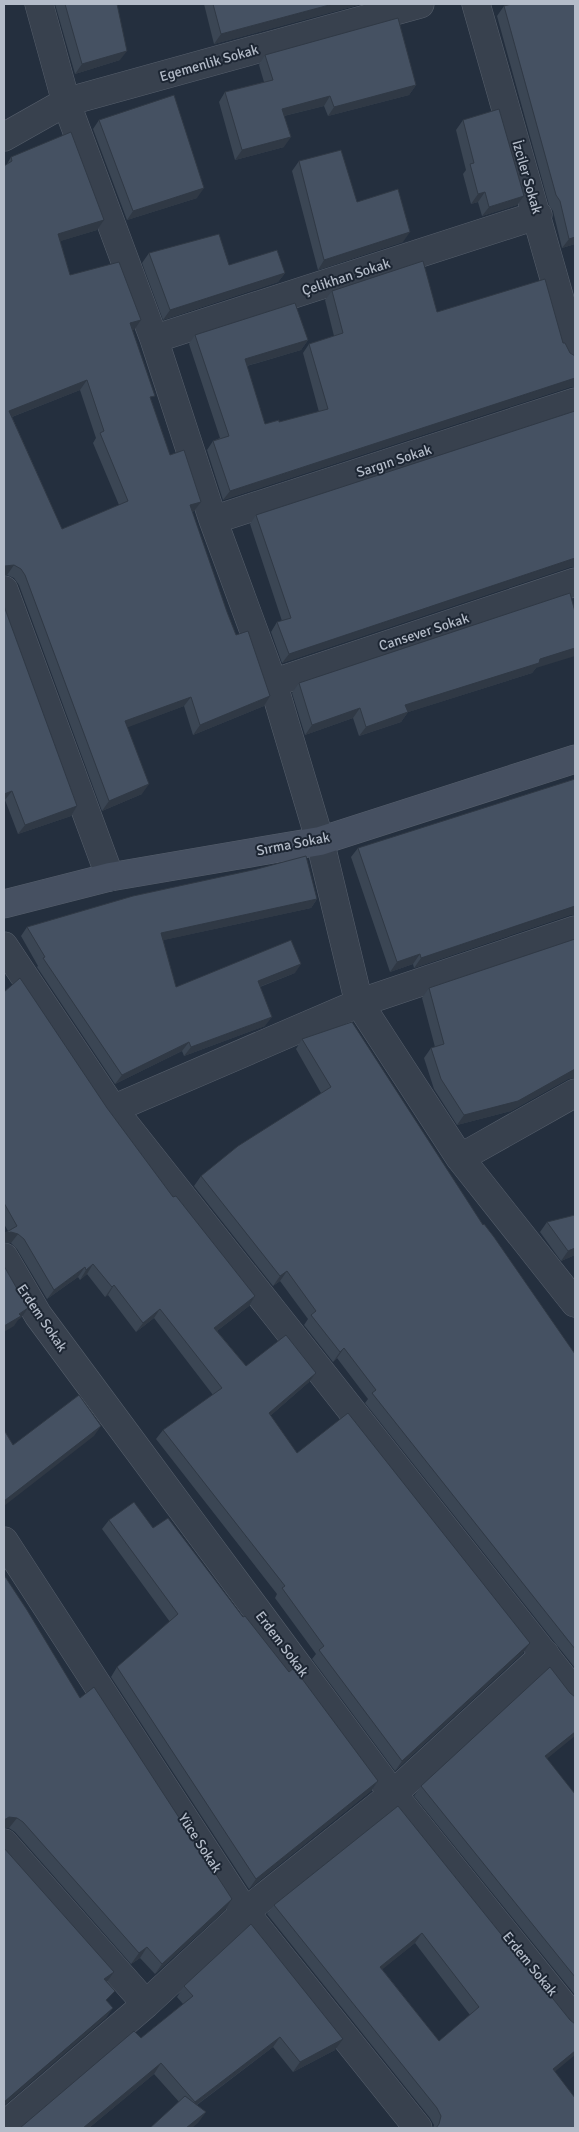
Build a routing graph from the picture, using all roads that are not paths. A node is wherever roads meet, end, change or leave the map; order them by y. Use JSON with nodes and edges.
{"nodes":[{"id":1,"x":39,"y":4,"type":"edge"},
{"id":2,"x":420,"y":4,"type":"edge"},
{"id":3,"x":476,"y":4,"type":"edge"},
{"id":4,"x":66,"y":102,"type":"junction"},
{"id":5,"x":4,"y":138,"type":"edge"},
{"id":6,"x":538,"y":215,"type":"junction"},
{"id":7,"x":154,"y":339,"type":"junction"},
{"id":8,"x":575,"y":352,"type":"edge"},
{"id":9,"x":575,"y":402,"type":"edge"},
{"id":10,"x":213,"y":520,"type":"junction"},
{"id":11,"x":575,"y":582,"type":"edge"},
{"id":12,"x":4,"y":590,"type":"edge"},
{"id":13,"x":273,"y":682,"type":"junction"},
{"id":14,"x":575,"y":758,"type":"edge"},
{"id":15,"x":320,"y":841,"type":"junction"},
{"id":16,"x":110,"y":878,"type":"junction"},
{"id":17,"x":4,"y":904,"type":"edge"},
{"id":18,"x":575,"y":930,"type":"edge"},
{"id":19,"x":4,"y":946,"type":"edge"},
{"id":20,"x":359,"y":1003,"type":"junction"},
{"id":21,"x":575,"y":1093,"type":"edge"},
{"id":22,"x":114,"y":1109,"type":"junction"},
{"id":23,"x":460,"y":1158,"type":"junction"},
{"id":24,"x":4,"y":1257,"type":"edge"},
{"id":25,"x":575,"y":1303,"type":"edge"},
{"id":26,"x":4,"y":1541,"type":"edge"},
{"id":27,"x":545,"y":1654,"type":"junction"},
{"id":28,"x":575,"y":1693,"type":"edge"},
{"id":29,"x":393,"y":1794,"type":"junction"},
{"id":30,"x":4,"y":1843,"type":"edge"},
{"id":31,"x":245,"y":1912,"type":"junction"},
{"id":32,"x":146,"y":2004,"type":"junction"},
{"id":33,"x":575,"y":2020,"type":"edge"},
{"id":34,"x":4,"y":2126,"type":"edge"},
{"id":35,"x":413,"y":2127,"type":"edge"}],
"edges":[{"from":1,"to":4,"type":"street"},
{"from":2,"to":4,"type":"street","name":"Egemenlik Sokak"},
{"from":3,"to":6,"type":"street","name":"İzciler Sokak"},
{"from":4,"to":5,"type":"street","name":"Egemenlik Sokak"},
{"from":4,"to":7,"type":"street"},
{"from":6,"to":7,"type":"street","name":"Çelikhan Sokak"},
{"from":6,"to":8,"type":"street","name":"İzciler Sokak"},
{"from":7,"to":10,"type":"street"},
{"from":9,"to":10,"type":"street","name":"Sargın Sokak"},
{"from":10,"to":13,"type":"street"},
{"from":11,"to":13,"type":"street","name":"Cansever Sokak"},
{"from":12,"to":16,"type":"street"},
{"from":13,"to":15,"type":"street"},
{"from":14,"to":15,"type":"street","name":"Sırma Sokak"},
{"from":15,"to":16,"type":"street","name":"Sırma Sokak"},
{"from":15,"to":20,"type":"street"},
{"from":16,"to":17,"type":"street","name":"Sırma Sokak"},
{"from":18,"to":20,"type":"street"},
{"from":19,"to":22,"type":"street"},
{"from":20,"to":22,"type":"street"},
{"from":20,"to":23,"type":"street"},
{"from":21,"to":23,"type":"street"},
{"from":22,"to":27,"type":"street"},
{"from":23,"to":25,"type":"street"},
{"from":24,"to":29,"type":"street","name":"Erdem Sokak"},
{"from":26,"to":31,"type":"street","name":"Yüce Sokak"},
{"from":27,"to":28,"type":"street"},
{"from":27,"to":29,"type":"street"},
{"from":29,"to":31,"type":"street"},
{"from":29,"to":33,"type":"street","name":"Erdem Sokak"},
{"from":30,"to":32,"type":"street"},
{"from":31,"to":32,"type":"street"},
{"from":31,"to":35,"type":"street","name":"Yüce Sokak"},
{"from":32,"to":34,"type":"street"}]}
